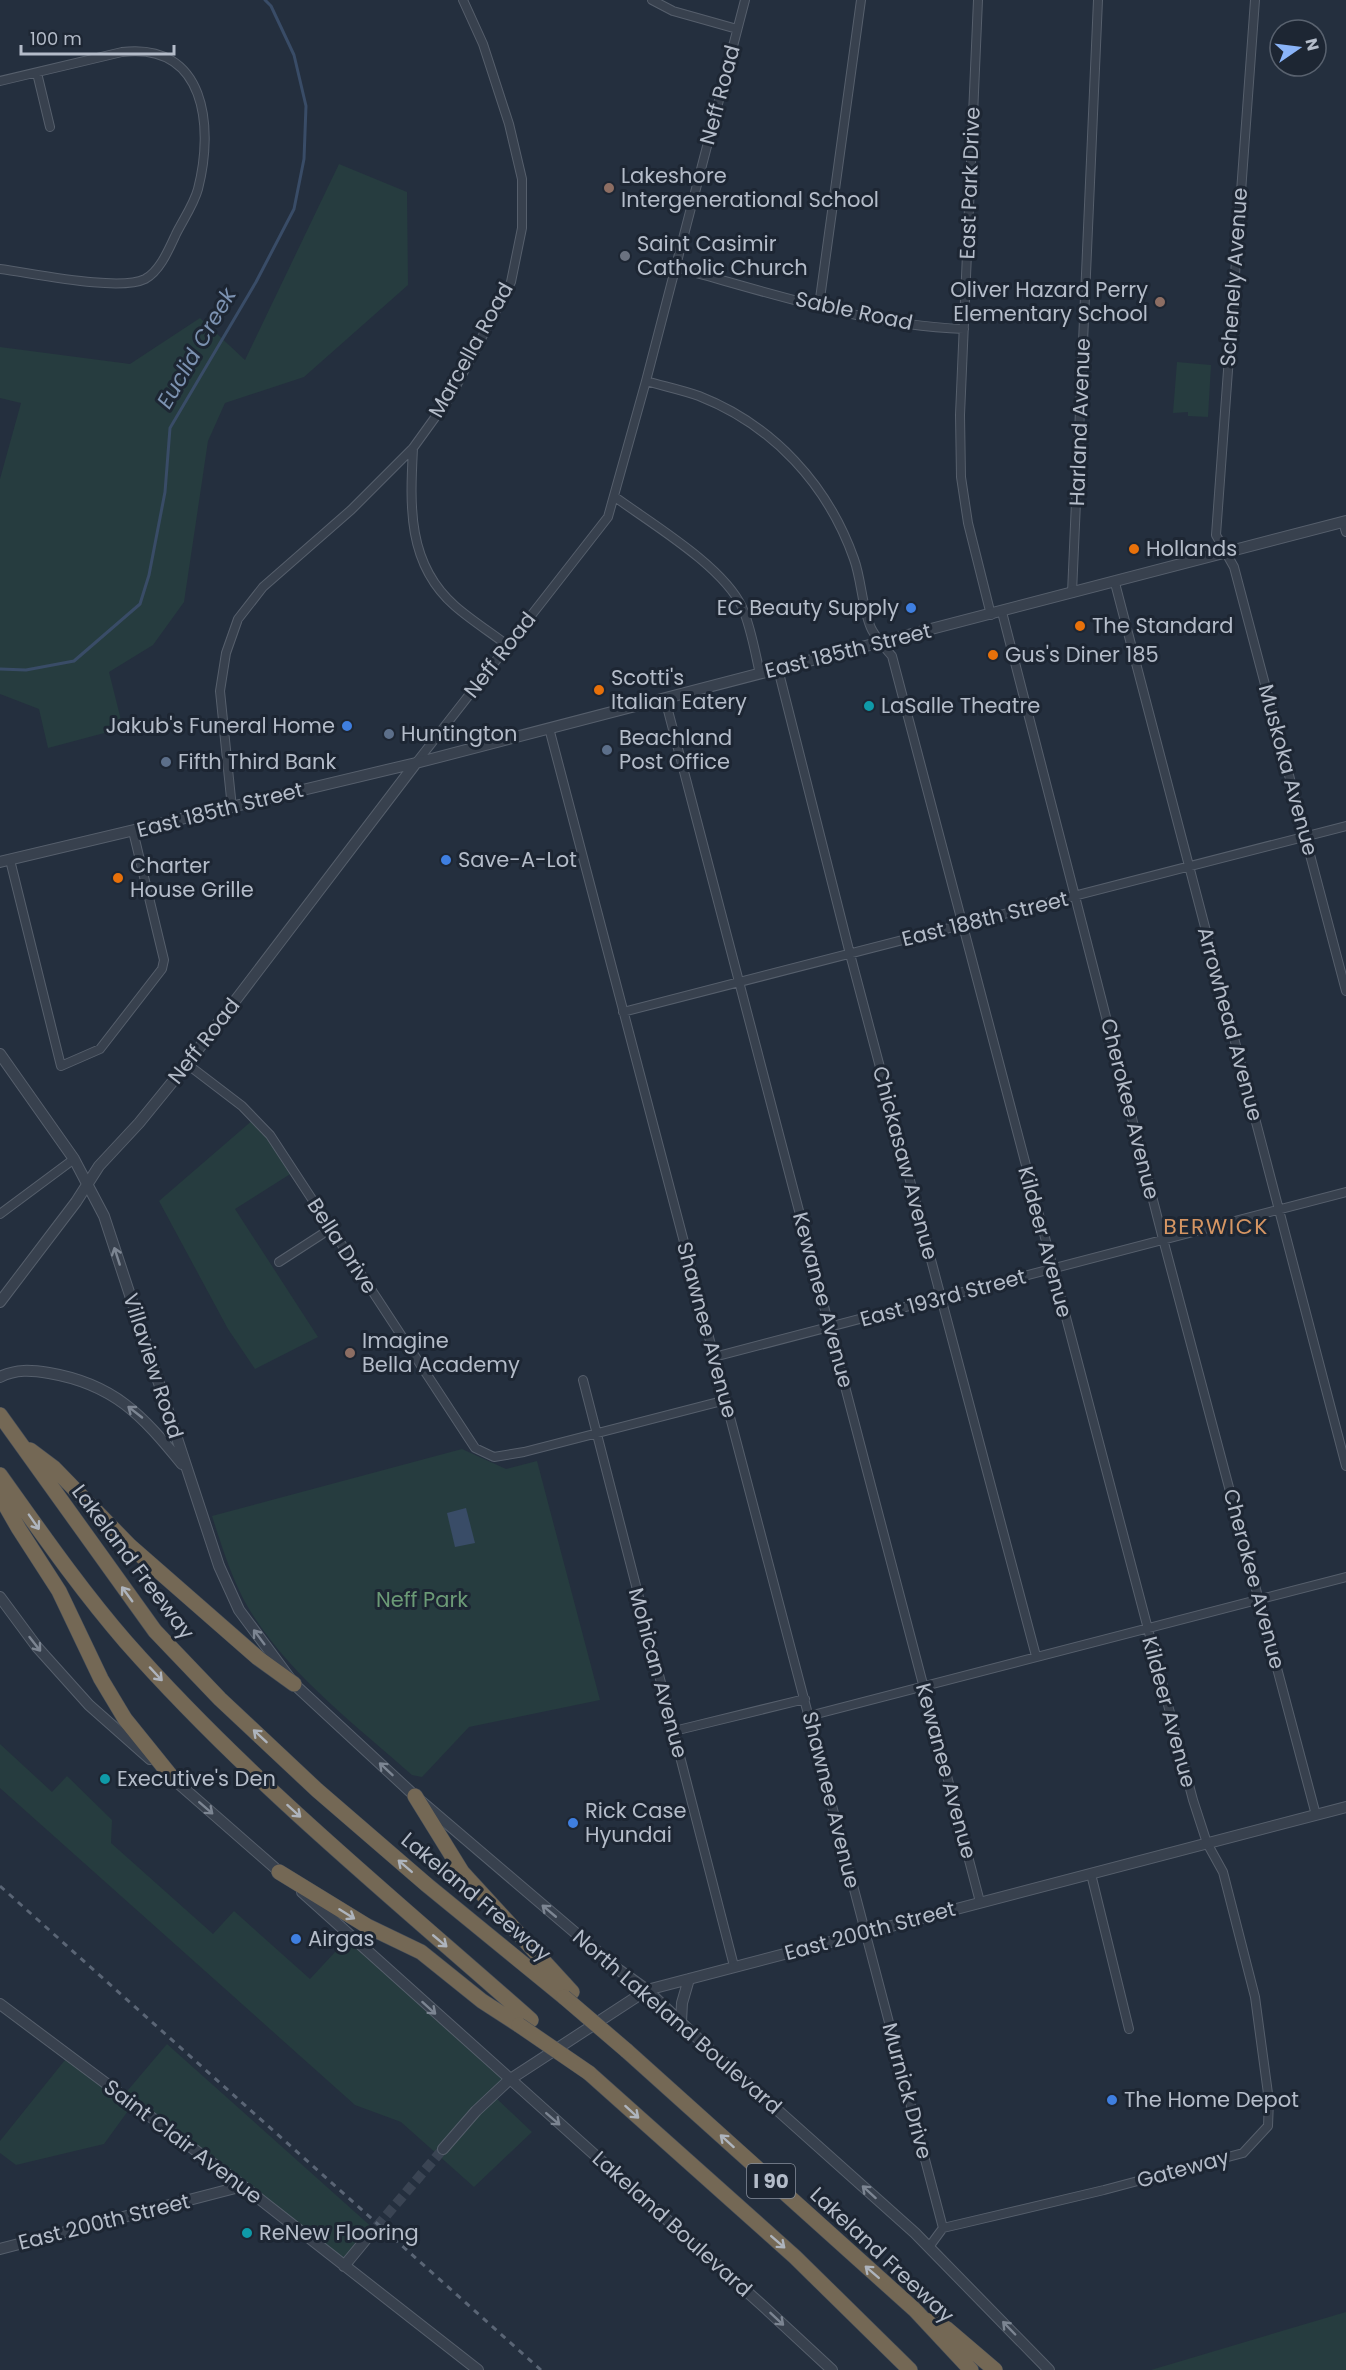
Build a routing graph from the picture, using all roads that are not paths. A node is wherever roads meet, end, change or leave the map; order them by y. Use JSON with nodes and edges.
{"nodes":[{"id":1,"x":464,"y":0,"type":"edge"},
{"id":2,"x":652,"y":0,"type":"edge"},
{"id":3,"x":745,"y":0,"type":"edge"},
{"id":4,"x":861,"y":0,"type":"edge"},
{"id":5,"x":978,"y":0,"type":"edge"},
{"id":6,"x":1098,"y":0,"type":"edge"},
{"id":7,"x":1255,"y":0,"type":"edge"},
{"id":8,"x":737,"y":29,"type":"junction"},
{"id":9,"x":37,"y":73,"type":"junction"},
{"id":10,"x":0,"y":81,"type":"edge"},
{"id":11,"x":51,"y":127,"type":"dead end"},
{"id":12,"x":675,"y":267,"type":"junction"},
{"id":13,"x":0,"y":269,"type":"edge"},
{"id":14,"x":819,"y":306,"type":"junction"},
{"id":15,"x":964,"y":329,"type":"junction"},
{"id":16,"x":646,"y":381,"type":"junction"},
{"id":17,"x":413,"y":448,"type":"junction"},
{"id":18,"x":615,"y":497,"type":"junction"},
{"id":19,"x":1345,"y":525,"type":"edge"},
{"id":20,"x":1226,"y":552,"type":"junction"},
{"id":21,"x":1115,"y":583,"type":"junction"},
{"id":22,"x":1072,"y":593,"type":"junction"},
{"id":23,"x":996,"y":613,"type":"junction"},
{"id":24,"x":882,"y":643,"type":"junction"},
{"id":25,"x":507,"y":645,"type":"junction"},
{"id":26,"x":778,"y":669,"type":"junction"},
{"id":27,"x":760,"y":674,"type":"junction"},
{"id":28,"x":665,"y":699,"type":"junction"},
{"id":29,"x":549,"y":728,"type":"junction"},
{"id":30,"x":416,"y":763,"type":"junction"},
{"id":31,"x":232,"y":808,"type":"junction"},
{"id":32,"x":1346,"y":826,"type":"edge"},
{"id":33,"x":133,"y":831,"type":"junction"},
{"id":34,"x":1305,"y":837,"type":"junction"},
{"id":35,"x":5,"y":861,"type":"edge"},
{"id":36,"x":1188,"y":866,"type":"junction"},
{"id":37,"x":1075,"y":897,"type":"junction"},
{"id":38,"x":961,"y":925,"type":"junction"},
{"id":39,"x":850,"y":954,"type":"junction"},
{"id":40,"x":739,"y":983,"type":"junction"},
{"id":41,"x":1346,"y":991,"type":"edge"},
{"id":42,"x":623,"y":1012,"type":"junction"},
{"id":43,"x":0,"y":1053,"type":"edge"},
{"id":44,"x":187,"y":1064,"type":"junction"},
{"id":45,"x":74,"y":1160,"type":"junction"},
{"id":46,"x":88,"y":1183,"type":"junction"},
{"id":47,"x":1346,"y":1192,"type":"edge"},
{"id":48,"x":1280,"y":1210,"type":"junction"},
{"id":49,"x":0,"y":1214,"type":"edge"},
{"id":50,"x":330,"y":1229,"type":"junction"},
{"id":51,"x":1163,"y":1239,"type":"junction"},
{"id":52,"x":279,"y":1262,"type":"dead end"},
{"id":53,"x":1052,"y":1269,"type":"junction"},
{"id":54,"x":941,"y":1299,"type":"junction"},
{"id":55,"x":0,"y":1302,"type":"edge"},
{"id":56,"x":831,"y":1328,"type":"junction"},
{"id":57,"x":714,"y":1357,"type":"junction"},
{"id":58,"x":0,"y":1377,"type":"edge"},
{"id":59,"x":583,"y":1380,"type":"dead end"},
{"id":60,"x":726,"y":1400,"type":"junction"},
{"id":61,"x":3,"y":1419,"type":"edge"},
{"id":62,"x":596,"y":1434,"type":"junction"},
{"id":63,"x":18,"y":1441,"type":"junction"},
{"id":64,"x":1346,"y":1466,"type":"edge"},
{"id":65,"x":188,"y":1471,"type":"junction"},
{"id":66,"x":0,"y":1474,"type":"edge"},
{"id":67,"x":0,"y":1496,"type":"edge"},
{"id":68,"x":1346,"y":1577,"type":"edge"},
{"id":69,"x":0,"y":1597,"type":"edge"},
{"id":70,"x":1260,"y":1599,"type":"junction"},
{"id":71,"x":1147,"y":1629,"type":"junction"},
{"id":72,"x":1036,"y":1656,"type":"junction"},
{"id":73,"x":294,"y":1684,"type":"junction"},
{"id":74,"x":924,"y":1687,"type":"junction"},
{"id":75,"x":805,"y":1699,"type":"junction"},
{"id":76,"x":809,"y":1716,"type":"junction"},
{"id":77,"x":674,"y":1731,"type":"junction"},
{"id":78,"x":175,"y":1781,"type":"junction"},
{"id":79,"x":415,"y":1797,"type":"junction"},
{"id":80,"x":1346,"y":1808,"type":"edge"},
{"id":81,"x":1316,"y":1815,"type":"junction"},
{"id":82,"x":1207,"y":1844,"type":"junction"},
{"id":83,"x":279,"y":1872,"type":"junction"},
{"id":84,"x":1091,"y":1874,"type":"junction"},
{"id":85,"x":980,"y":1902,"type":"junction"},
{"id":86,"x":865,"y":1932,"type":"junction"},
{"id":87,"x":734,"y":1966,"type":"junction"},
{"id":88,"x":689,"y":1978,"type":"junction"},
{"id":89,"x":647,"y":1990,"type":"junction"},
{"id":90,"x":568,"y":1994,"type":"junction"},
{"id":91,"x":0,"y":2004,"type":"edge"},
{"id":92,"x":681,"y":2022,"type":"junction"},
{"id":93,"x":525,"y":2023,"type":"junction"},
{"id":94,"x":1129,"y":2029,"type":"dead end"},
{"id":95,"x":509,"y":2080,"type":"junction"},
{"id":96,"x":443,"y":2150,"type":"tunnel mouth"},
{"id":97,"x":243,"y":2186,"type":"junction"},
{"id":98,"x":943,"y":2228,"type":"junction"},
{"id":99,"x":367,"y":2238,"type":"tunnel mouth"},
{"id":100,"x":929,"y":2247,"type":"junction"},
{"id":101,"x":0,"y":2249,"type":"edge"},
{"id":102,"x":795,"y":2257,"type":"junction"},
{"id":103,"x":344,"y":2266,"type":"junction"},
{"id":104,"x":915,"y":2310,"type":"junction"},
{"id":105,"x":478,"y":2370,"type":"edge"},
{"id":106,"x":832,"y":2370,"type":"edge"},
{"id":107,"x":898,"y":2370,"type":"edge"},
{"id":108,"x":910,"y":2370,"type":"edge"},
{"id":109,"x":971,"y":2370,"type":"edge"},
{"id":110,"x":995,"y":2370,"type":"edge"},
{"id":111,"x":1049,"y":2370,"type":"edge"}],
"edges":[{"from":1,"to":17,"type":"street","name":"Marcella Road"},
{"from":2,"to":8,"type":"street"},
{"from":3,"to":8,"type":"street","name":"Neff Road"},
{"from":4,"to":14,"type":"street"},
{"from":5,"to":15,"type":"street","name":"East Park Drive"},
{"from":6,"to":22,"type":"street","name":"Harland Avenue"},
{"from":7,"to":20,"type":"street","name":"Schenely Avenue"},
{"from":8,"to":12,"type":"street","name":"Neff Road"},
{"from":9,"to":10,"type":"street"},
{"from":9,"to":11,"type":"street"},
{"from":9,"to":13,"type":"street"},
{"from":12,"to":14,"type":"street","name":"Sable Road"},
{"from":12,"to":16,"type":"street","name":"Neff Road"},
{"from":14,"to":15,"type":"street","name":"Sable Road"},
{"from":15,"to":23,"type":"street","name":"East Park Drive"},
{"from":16,"to":18,"type":"street","name":"Neff Road"},
{"from":16,"to":24,"type":"street","name":"Kildeer Avenue"},
{"from":17,"to":25,"type":"street"},
{"from":17,"to":31,"type":"street","name":"Marcella Road"},
{"from":18,"to":25,"type":"street","name":"Neff Road"},
{"from":18,"to":27,"type":"street"},
{"from":19,"to":20,"type":"street","name":"East 185th Street"},
{"from":20,"to":21,"type":"street","name":"East 185th Street"},
{"from":20,"to":34,"type":"street","name":"Muskoka Avenue"},
{"from":21,"to":22,"type":"street","name":"East 185th Street"},
{"from":21,"to":36,"type":"street","name":"Arrowhead Avenue"},
{"from":22,"to":23,"type":"street","name":"East 185th Street"},
{"from":23,"to":24,"type":"street","name":"East 185th Street"},
{"from":23,"to":37,"type":"street","name":"Cherokee Avenue"},
{"from":24,"to":26,"type":"street","name":"East 185th Street"},
{"from":24,"to":38,"type":"street","name":"Kildeer Avenue"},
{"from":25,"to":30,"type":"street","name":"Neff Road"},
{"from":26,"to":27,"type":"street","name":"East 185th Street"},
{"from":26,"to":39,"type":"street","name":"Chickasaw Avenue"},
{"from":27,"to":28,"type":"street","name":"East 185th Street"},
{"from":28,"to":29,"type":"street","name":"East 185th Street"},
{"from":28,"to":40,"type":"street","name":"Kewanee Avenue"},
{"from":29,"to":30,"type":"street","name":"East 185th Street"},
{"from":29,"to":42,"type":"street","name":"Shawnee Avenue"},
{"from":30,"to":31,"type":"street","name":"East 185th Street"},
{"from":30,"to":44,"type":"street","name":"Neff Road"},
{"from":31,"to":33,"type":"street","name":"East 185th Street"},
{"from":32,"to":34,"type":"street","name":"East 188th Street"},
{"from":33,"to":35,"type":"street","name":"East 185th Street"},
{"from":33,"to":35,"type":"street"},
{"from":34,"to":36,"type":"street","name":"East 188th Street"},
{"from":34,"to":41,"type":"street","name":"Muskoka Avenue"},
{"from":36,"to":37,"type":"street","name":"East 188th Street"},
{"from":36,"to":48,"type":"street","name":"Arrowhead Avenue"},
{"from":37,"to":38,"type":"street","name":"East 188th Street"},
{"from":37,"to":51,"type":"street","name":"Cherokee Avenue"},
{"from":38,"to":39,"type":"street","name":"East 188th Street"},
{"from":38,"to":53,"type":"street","name":"Kildeer Avenue"},
{"from":39,"to":40,"type":"street","name":"East 188th Street"},
{"from":39,"to":54,"type":"street","name":"Chickasaw Avenue"},
{"from":40,"to":42,"type":"street","name":"East 188th Street"},
{"from":40,"to":56,"type":"street","name":"Kewanee Avenue"},
{"from":42,"to":57,"type":"street","name":"Shawnee Avenue"},
{"from":43,"to":45,"type":"street","name":"Villaview Road"},
{"from":44,"to":46,"type":"street","name":"Neff Road"},
{"from":44,"to":50,"type":"street","name":"Bella Drive"},
{"from":45,"to":46,"type":"street","name":"Villaview Road"},
{"from":45,"to":49,"type":"street"},
{"from":46,"to":55,"type":"street","name":"Neff Road"},
{"from":65,"to":46,"type":"street","name":"Villaview Road","one_way":true},
{"from":47,"to":48,"type":"street","name":"East 193rd Street"},
{"from":48,"to":51,"type":"street","name":"East 193rd Street"},
{"from":48,"to":64,"type":"street","name":"Arrowhead Avenue"},
{"from":50,"to":52,"type":"street"},
{"from":50,"to":62,"type":"street","name":"Bella Drive"},
{"from":51,"to":53,"type":"street","name":"East 193rd Street"},
{"from":51,"to":70,"type":"street","name":"Cherokee Avenue"},
{"from":53,"to":54,"type":"street","name":"East 193rd Street"},
{"from":53,"to":71,"type":"street","name":"Kildeer Avenue"},
{"from":54,"to":56,"type":"street","name":"East 193rd Street"},
{"from":54,"to":72,"type":"street","name":"Chickasaw Avenue"},
{"from":56,"to":57,"type":"street","name":"East 193rd Street"},
{"from":56,"to":74,"type":"street","name":"Kewanee Avenue"},
{"from":57,"to":60,"type":"street","name":"Shawnee Avenue"},
{"from":65,"to":58,"type":"street","one_way":true},
{"from":59,"to":62,"type":"street","name":"Mohican Avenue"},
{"from":60,"to":62,"type":"street"},
{"from":60,"to":75,"type":"street","name":"Shawnee Avenue"},
{"from":61,"to":63,"type":"highway","name":"Lakeland Freeway"},
{"from":62,"to":77,"type":"street","name":"Mohican Avenue"},
{"from":63,"to":73,"type":"highway"},
{"from":90,"to":63,"type":"highway","name":"Lakeland Freeway","one_way":true},
{"from":73,"to":65,"type":"street","name":"Villaview Road","one_way":true},
{"from":66,"to":93,"type":"highway","number":"I 90","one_way":true},
{"from":67,"to":78,"type":"highway"},
{"from":68,"to":70,"type":"street"},
{"from":69,"to":78,"type":"street","name":"Lakeland Boulevard","one_way":true},
{"from":70,"to":71,"type":"street"},
{"from":70,"to":81,"type":"street","name":"Cherokee Avenue"},
{"from":71,"to":72,"type":"street"},
{"from":71,"to":82,"type":"street","name":"Kildeer Avenue"},
{"from":72,"to":74,"type":"street"},
{"from":79,"to":73,"type":"street","name":"North Lakeland Boulevard","one_way":true},
{"from":74,"to":76,"type":"street"},
{"from":74,"to":85,"type":"street","name":"Kewanee Avenue"},
{"from":75,"to":76,"type":"street","name":"Shawnee Avenue"},
{"from":75,"to":77,"type":"street"},
{"from":76,"to":86,"type":"street","name":"Shawnee Avenue"},
{"from":77,"to":87,"type":"street","name":"Mohican Avenue"},
{"from":78,"to":83,"type":"street","name":"Lakeland Boulevard","one_way":true},
{"from":89,"to":79,"type":"street","name":"North Lakeland Boulevard","one_way":true},
{"from":79,"to":90,"type":"highway"},
{"from":80,"to":81,"type":"street","name":"East 200th Street"},
{"from":81,"to":82,"type":"street","name":"East 200th Street"},
{"from":82,"to":84,"type":"street","name":"East 200th Street"},
{"from":82,"to":98,"type":"street","name":"Gateway"},
{"from":83,"to":93,"type":"highway","one_way":true},
{"from":83,"to":95,"type":"street","name":"Lakeland Boulevard","one_way":true},
{"from":84,"to":85,"type":"street","name":"East 200th Street"},
{"from":84,"to":94,"type":"street"},
{"from":85,"to":86,"type":"street","name":"East 200th Street"},
{"from":86,"to":87,"type":"street","name":"East 200th Street"},
{"from":86,"to":98,"type":"street","name":"Murnick Drive"},
{"from":87,"to":88,"type":"street","name":"East 200th Street"},
{"from":88,"to":89,"type":"street","name":"East 200th Street"},
{"from":88,"to":92,"type":"street"},
{"from":89,"to":92,"type":"street","name":"North Lakeland Boulevard"},
{"from":89,"to":95,"type":"street","name":"East 200th Street"},
{"from":104,"to":90,"type":"highway","name":"Lakeland Freeway","number":"I 90","one_way":true,"bridge":true},
{"from":91,"to":97,"type":"street","name":"Saint Clair Avenue"},
{"from":100,"to":92,"type":"street","name":"North Lakeland Boulevard","one_way":true},
{"from":93,"to":102,"type":"highway","number":"I 90","one_way":true,"bridge":true},
{"from":95,"to":96,"type":"street","name":"East 200th Street"},
{"from":95,"to":106,"type":"street","name":"Lakeland Boulevard","one_way":true},
{"from":97,"to":101,"type":"street","name":"East 200th Street"},
{"from":97,"to":103,"type":"street","name":"Saint Clair Avenue"},
{"from":98,"to":100,"type":"street"},
{"from":99,"to":103,"type":"street"},
{"from":111,"to":100,"type":"street","name":"North Lakeland Boulevard","one_way":true},
{"from":102,"to":107,"type":"highway"},
{"from":102,"to":108,"type":"highway","number":"I 90"},
{"from":103,"to":105,"type":"street","name":"Saint Clair Avenue"},
{"from":104,"to":109,"type":"highway","name":"Lakeland Freeway","number":"I 90"},
{"from":104,"to":110,"type":"highway"}]}
